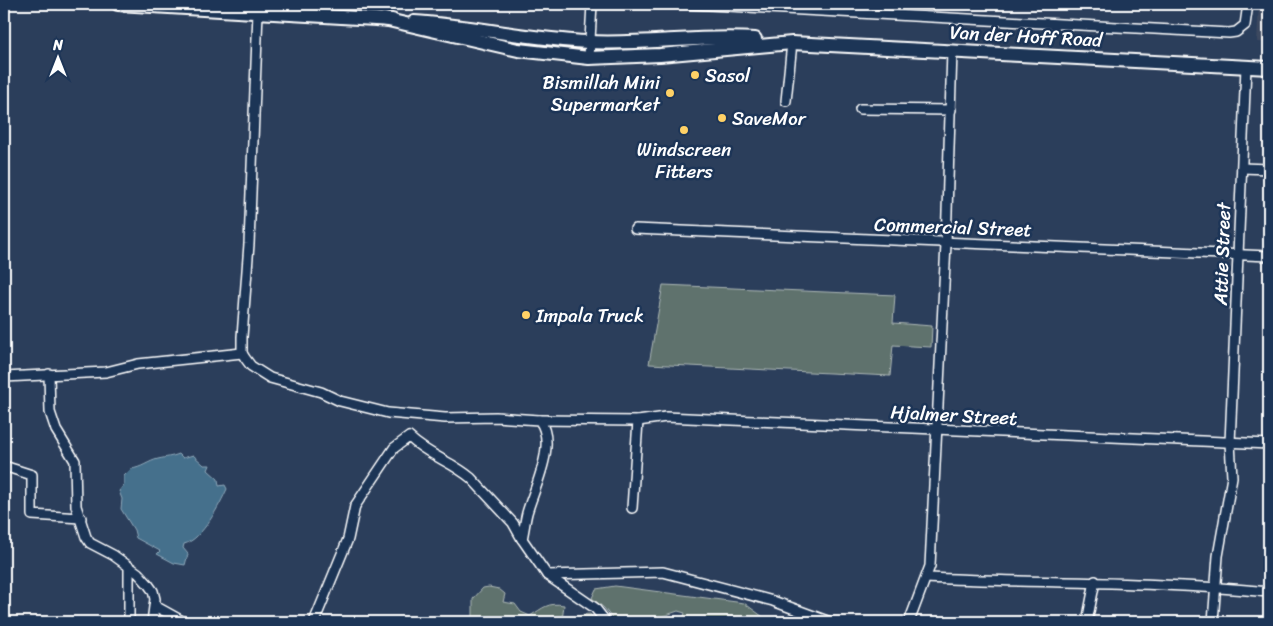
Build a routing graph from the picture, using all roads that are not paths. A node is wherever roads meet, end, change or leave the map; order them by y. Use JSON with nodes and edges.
{"nodes":[{"id":1,"x":118,"y":4,"type":"edge"},
{"id":2,"x":592,"y":4,"type":"edge"},
{"id":3,"x":690,"y":4,"type":"edge"},
{"id":4,"x":1248,"y":4,"type":"edge"},
{"id":5,"x":258,"y":12,"type":"junction"},
{"id":6,"x":384,"y":20,"type":"junction"},
{"id":7,"x":590,"y":42,"type":"junction"},
{"id":8,"x":786,"y":43,"type":"junction"},
{"id":9,"x":952,"y":51,"type":"junction"},
{"id":10,"x":589,"y":58,"type":"junction"},
{"id":11,"x":1246,"y":67,"type":"junction"},
{"id":12,"x":1269,"y":68,"type":"edge"},
{"id":13,"x":786,"y":101,"type":"dead end"},
{"id":14,"x":860,"y":109,"type":"dead end"},
{"id":15,"x":951,"y":110,"type":"junction"},
{"id":16,"x":1242,"y":168,"type":"junction"},
{"id":17,"x":1269,"y":169,"type":"edge"},
{"id":18,"x":635,"y":229,"type":"dead end"},
{"id":19,"x":946,"y":244,"type":"junction"},
{"id":20,"x":1238,"y":255,"type":"junction"},
{"id":21,"x":1269,"y":256,"type":"edge"},
{"id":22,"x":242,"y":352,"type":"junction"},
{"id":23,"x":49,"y":374,"type":"junction"},
{"id":24,"x":4,"y":377,"type":"edge"},
{"id":25,"x":539,"y":420,"type":"junction"},
{"id":26,"x":638,"y":420,"type":"junction"},
{"id":27,"x":938,"y":431,"type":"junction"},
{"id":28,"x":1230,"y":443,"type":"junction"},
{"id":29,"x":1269,"y":444,"type":"edge"},
{"id":30,"x":4,"y":466,"type":"edge"},
{"id":31,"x":632,"y":508,"type":"dead end"},
{"id":32,"x":81,"y":518,"type":"junction"},
{"id":33,"x":522,"y":539,"type":"junction"},
{"id":34,"x":129,"y":568,"type":"junction"},
{"id":35,"x":547,"y":575,"type":"junction"},
{"id":36,"x":926,"y":578,"type":"junction"},
{"id":37,"x":1095,"y":581,"type":"junction"},
{"id":38,"x":1216,"y":587,"type":"junction"},
{"id":39,"x":1269,"y":592,"type":"edge"},
{"id":40,"x":155,"y":606,"type":"junction"},
{"id":41,"x":912,"y":621,"type":"edge"},
{"id":42,"x":129,"y":622,"type":"edge"},
{"id":43,"x":152,"y":622,"type":"edge"},
{"id":44,"x":184,"y":622,"type":"edge"},
{"id":45,"x":314,"y":622,"type":"edge"},
{"id":46,"x":606,"y":622,"type":"edge"},
{"id":47,"x":830,"y":622,"type":"edge"},
{"id":48,"x":1087,"y":622,"type":"edge"},
{"id":49,"x":1213,"y":622,"type":"edge"}],
"edges":[{"from":1,"to":5,"type":"main road","name":"Van der Hoff Road"},
{"from":2,"to":7,"type":"street"},
{"from":3,"to":4,"type":"street"},
{"from":5,"to":6,"type":"main road","name":"Van der Hoff Road"},
{"from":5,"to":22,"type":"street"},
{"from":6,"to":7,"type":"main road","name":"Van der Hoff Road"},
{"from":6,"to":10,"type":"main road","name":"Van der Hoff Road"},
{"from":7,"to":8,"type":"main road","name":"Van der Hoff Road"},
{"from":7,"to":10,"type":"street"},
{"from":8,"to":9,"type":"main road","name":"Van der Hoff Road"},
{"from":8,"to":10,"type":"main road","name":"Van der Hoff Road"},
{"from":8,"to":13,"type":"street"},
{"from":9,"to":11,"type":"main road","name":"Van der Hoff Road"},
{"from":9,"to":15,"type":"street"},
{"from":11,"to":12,"type":"main road","name":"Van der Hoff Road"},
{"from":11,"to":16,"type":"street","name":"Attie Street"},
{"from":14,"to":15,"type":"street"},
{"from":15,"to":19,"type":"street"},
{"from":16,"to":17,"type":"street"},
{"from":16,"to":20,"type":"street","name":"Attie Street"},
{"from":18,"to":19,"type":"street","name":"Commercial Street"},
{"from":19,"to":20,"type":"street","name":"Commercial Street"},
{"from":19,"to":27,"type":"street"},
{"from":20,"to":21,"type":"street","name":"Commercial Street"},
{"from":20,"to":28,"type":"street","name":"Attie Street"},
{"from":22,"to":23,"type":"street"},
{"from":22,"to":25,"type":"street","name":"Hjalmer Street"},
{"from":23,"to":24,"type":"street"},
{"from":23,"to":32,"type":"street"},
{"from":25,"to":26,"type":"street","name":"Hjalmer Street"},
{"from":25,"to":33,"type":"street"},
{"from":26,"to":27,"type":"street","name":"Hjalmer Street"},
{"from":26,"to":31,"type":"street"},
{"from":27,"to":28,"type":"street","name":"Hjalmer Street"},
{"from":27,"to":36,"type":"street"},
{"from":28,"to":29,"type":"street","name":"Hjalmer Street"},
{"from":28,"to":38,"type":"street","name":"Attie Street"},
{"from":30,"to":32,"type":"street"},
{"from":32,"to":34,"type":"street"},
{"from":33,"to":35,"type":"street"},
{"from":33,"to":45,"type":"street"},
{"from":34,"to":40,"type":"street"},
{"from":34,"to":42,"type":"street"},
{"from":35,"to":46,"type":"street"},
{"from":35,"to":47,"type":"street"},
{"from":36,"to":37,"type":"street"},
{"from":36,"to":41,"type":"street"},
{"from":37,"to":38,"type":"street"},
{"from":37,"to":48,"type":"street"},
{"from":38,"to":39,"type":"street"},
{"from":38,"to":49,"type":"street","name":"Attie Street"},
{"from":40,"to":43,"type":"street"},
{"from":40,"to":44,"type":"street"}]}
